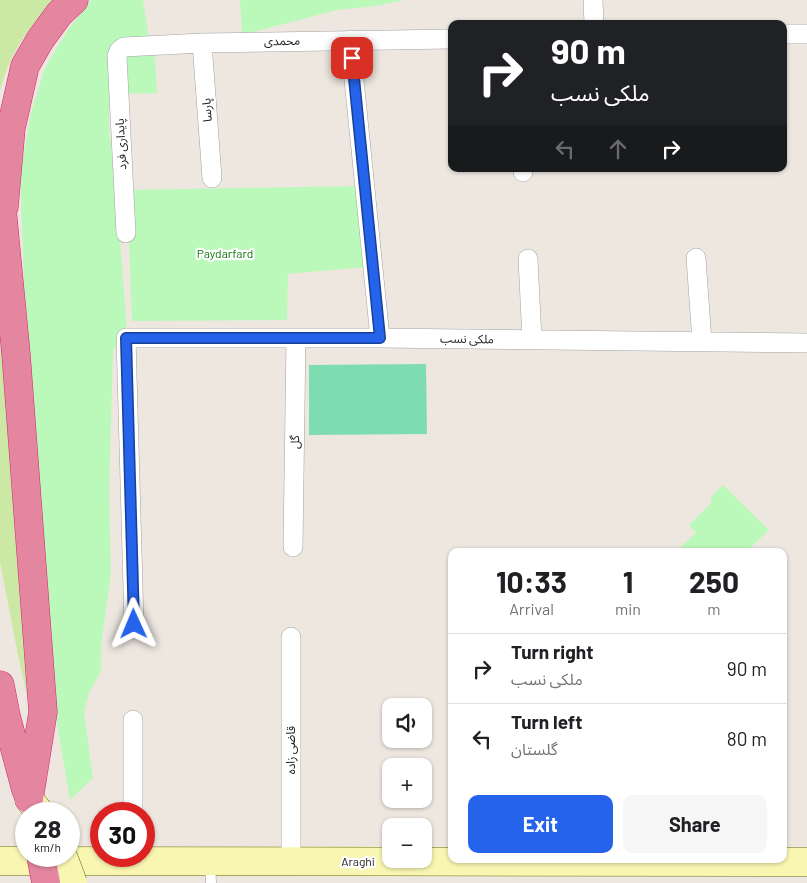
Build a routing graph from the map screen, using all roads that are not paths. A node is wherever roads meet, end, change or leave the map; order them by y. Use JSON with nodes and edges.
{"nodes":[{"id":1,"x":74,"y":0,"type":"edge"},
{"id":2,"x":593,"y":0,"type":"edge"},
{"id":3,"x":594,"y":20,"type":"edge"},
{"id":4,"x":787,"y":34,"type":"edge"},
{"id":5,"x":807,"y":34,"type":"edge"},
{"id":6,"x":448,"y":38,"type":"edge"},
{"id":7,"x":350,"y":40,"type":"junction"},
{"id":8,"x":202,"y":43,"type":"junction"},
{"id":9,"x":117,"y":56,"type":"joint"},
{"id":10,"x":212,"y":178,"type":"dead end"},
{"id":11,"x":2,"y":199,"type":"edge"},
{"id":12,"x":126,"y":232,"type":"dead end"},
{"id":13,"x":696,"y":258,"type":"dead end"},
{"id":14,"x":528,"y":259,"type":"dead end"},
{"id":15,"x":296,"y":338,"type":"junction"},
{"id":16,"x":380,"y":338,"type":"junction"},
{"id":17,"x":532,"y":340,"type":"junction"},
{"id":18,"x":702,"y":342,"type":"junction"},
{"id":19,"x":807,"y":343,"type":"edge"},
{"id":20,"x":293,"y":547,"type":"dead end"},
{"id":21,"x":134,"y":624,"type":"dead end"},
{"id":22,"x":291,"y":637,"type":"dead end"},
{"id":23,"x":0,"y":685,"type":"edge"},
{"id":24,"x":133,"y":720,"type":"dead end"},
{"id":25,"x":32,"y":802,"type":"edge"},
{"id":26,"x":35,"y":802,"type":"edge"},
{"id":27,"x":133,"y":802,"type":"edge"},
{"id":28,"x":90,"y":860,"type":"edge"},
{"id":29,"x":0,"y":861,"type":"edge"},
{"id":30,"x":291,"y":862,"type":"junction"},
{"id":31,"x":448,"y":862,"type":"edge"},
{"id":32,"x":787,"y":862,"type":"edge"},
{"id":33,"x":807,"y":862,"type":"edge"},
{"id":34,"x":155,"y":863,"type":"edge"},
{"id":35,"x":43,"y":867,"type":"edge"},
{"id":36,"x":67,"y":867,"type":"edge"},
{"id":37,"x":210,"y":872,"type":"edge"},
{"id":38,"x":46,"y":883,"type":"edge"},
{"id":39,"x":73,"y":883,"type":"edge"}],
"edges":[{"from":1,"to":11,"type":"highway"},
{"from":2,"to":3,"type":"street"},
{"from":4,"to":5,"type":"street"},
{"from":6,"to":7,"type":"street","name":"محمدی"},
{"from":7,"to":8,"type":"street","name":"محمدی"},
{"from":7,"to":16,"type":"street"},
{"from":8,"to":9,"type":"street","name":"محمدی"},
{"from":8,"to":10,"type":"street","name":"پارسا"},
{"from":9,"to":12,"type":"street","name":"پایداری فرد"},
{"from":11,"to":26,"type":"highway"},
{"from":13,"to":18,"type":"street"},
{"from":14,"to":17,"type":"street"},
{"from":15,"to":16,"type":"street","name":"ملکی نسب"},
{"from":15,"to":20,"type":"street","name":"گل"},
{"from":15,"to":21,"type":"street","name":"ملکی نسب"},
{"from":16,"to":17,"type":"street","name":"ملکی نسب"},
{"from":17,"to":18,"type":"street","name":"ملکی نسب"},
{"from":18,"to":19,"type":"street","name":"ملکی نسب"},
{"from":22,"to":30,"type":"street","name":"قاضی زاده"},
{"from":23,"to":25,"type":"highway"},
{"from":24,"to":27,"type":"street"},
{"from":28,"to":29,"type":"main road","name":"Araghi"},
{"from":30,"to":31,"type":"main road","name":"Araghi"},
{"from":30,"to":37,"type":"main road","name":"Araghi"},
{"from":32,"to":33,"type":"main road","name":"Araghi"},
{"from":34,"to":37,"type":"main road","name":"Araghi"},
{"from":35,"to":38,"type":"highway","bridge":true},
{"from":36,"to":39,"type":"main road","bridge":true}]}
